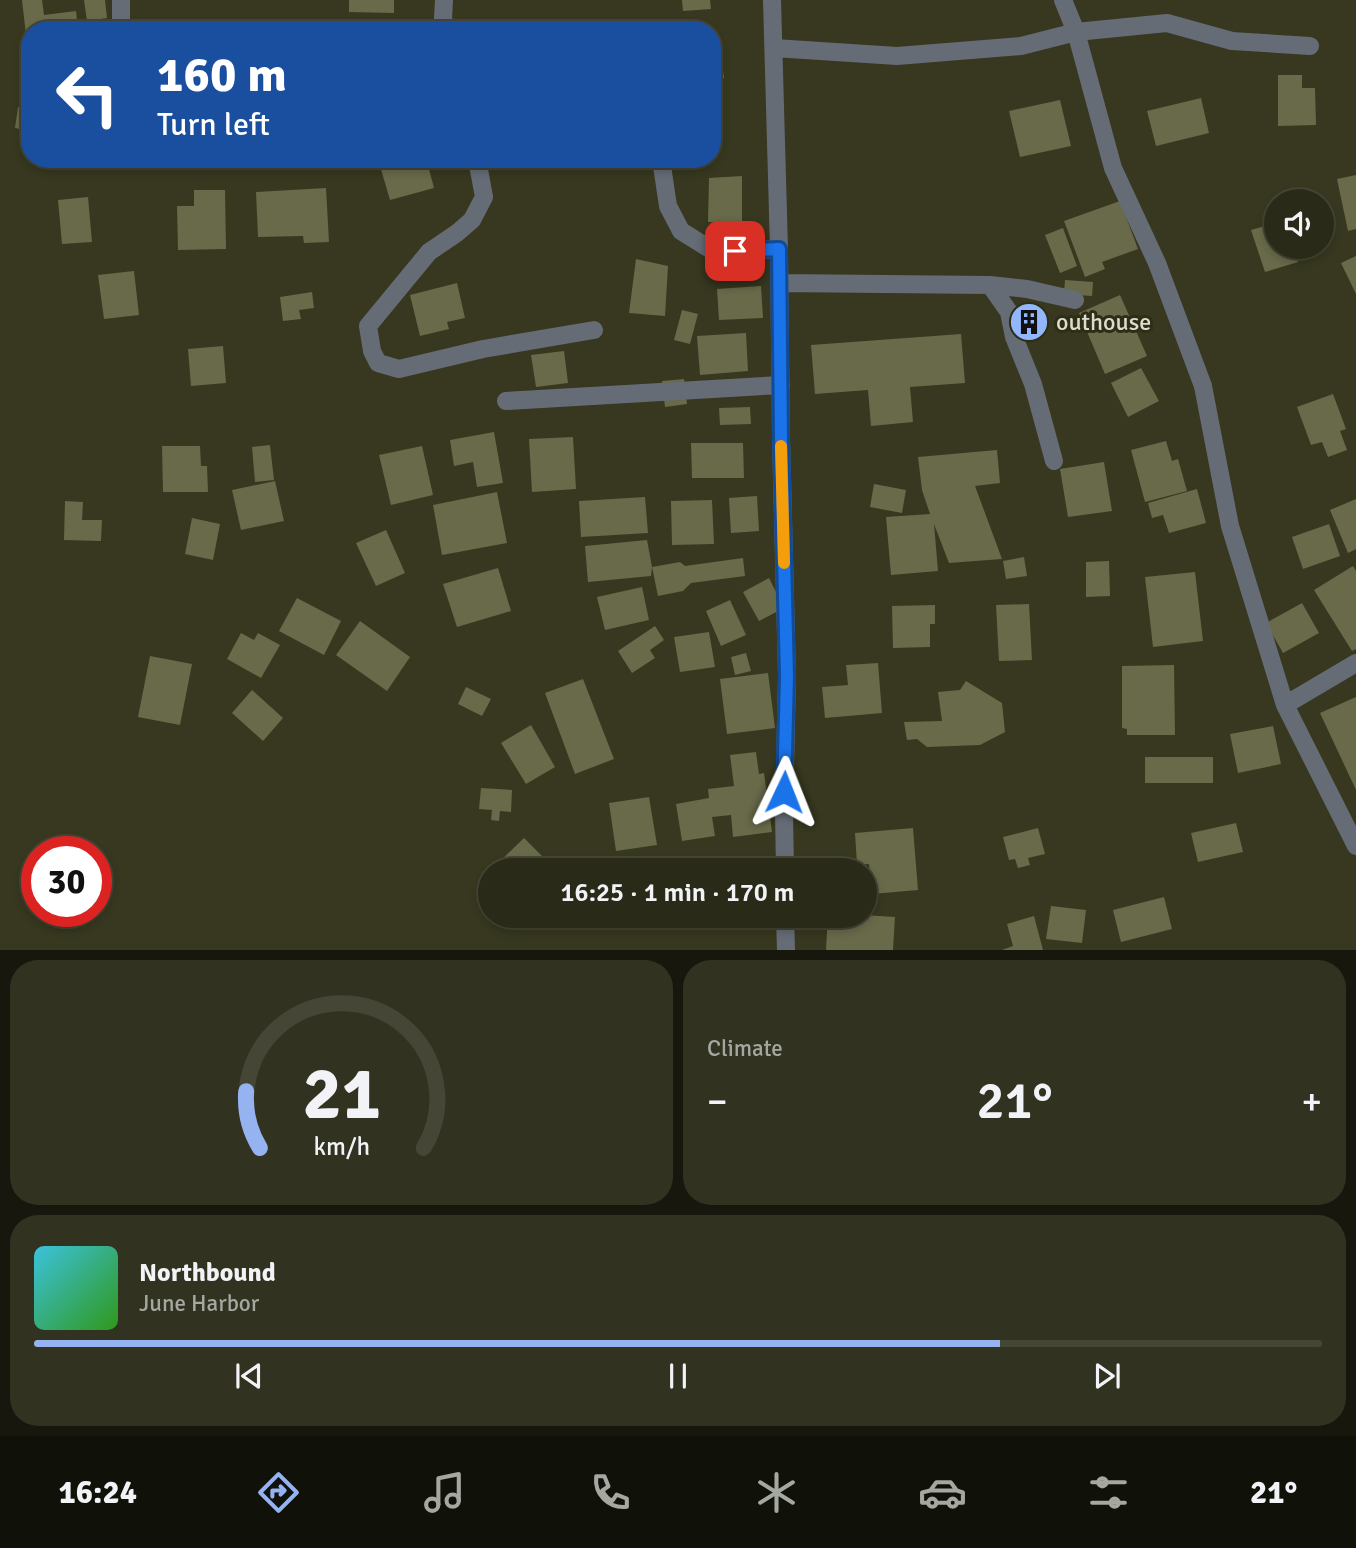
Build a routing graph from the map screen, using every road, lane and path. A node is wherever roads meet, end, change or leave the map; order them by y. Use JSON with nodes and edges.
{"nodes":[{"id":1,"x":121,"y":0,"type":"edge"},
{"id":2,"x":444,"y":0,"type":"edge"},
{"id":3,"x":772,"y":0,"type":"edge"},
{"id":4,"x":1063,"y":0,"type":"edge"},
{"id":5,"x":121,"y":21,"type":"edge"},
{"id":6,"x":444,"y":21,"type":"edge"},
{"id":7,"x":1076,"y":32,"type":"junction"},
{"id":8,"x":1310,"y":46,"type":"dead end"},
{"id":9,"x":774,"y":48,"type":"junction"},
{"id":10,"x":479,"y":168,"type":"edge"},
{"id":11,"x":662,"y":168,"type":"edge"},
{"id":12,"x":779,"y":249,"type":"junction"},
{"id":13,"x":780,"y":283,"type":"junction"},
{"id":14,"x":990,"y":285,"type":"junction"},
{"id":15,"x":1075,"y":300,"type":"dead end"},
{"id":16,"x":594,"y":330,"type":"dead end"},
{"id":17,"x":781,"y":385,"type":"junction"},
{"id":18,"x":506,"y":401,"type":"dead end"},
{"id":19,"x":1054,"y":461,"type":"dead end"},
{"id":20,"x":1356,"y":663,"type":"edge"},
{"id":21,"x":1285,"y":705,"type":"junction"},
{"id":22,"x":1356,"y":846,"type":"edge"},
{"id":23,"x":785,"y":858,"type":"edge"},
{"id":24,"x":785,"y":928,"type":"edge"},
{"id":25,"x":786,"y":950,"type":"edge"}],
"edges":[{"from":1,"to":5,"type":"street"},
{"from":2,"to":6,"type":"street"},
{"from":3,"to":9,"type":"street"},
{"from":4,"to":7,"type":"street"},
{"from":7,"to":8,"type":"street"},
{"from":7,"to":9,"type":"street"},
{"from":7,"to":21,"type":"street"},
{"from":9,"to":12,"type":"street"},
{"from":10,"to":16,"type":"street"},
{"from":11,"to":12,"type":"street"},
{"from":12,"to":13,"type":"street"},
{"from":13,"to":14,"type":"street"},
{"from":13,"to":17,"type":"street"},
{"from":14,"to":15,"type":"street"},
{"from":14,"to":19,"type":"street"},
{"from":17,"to":18,"type":"street"},
{"from":17,"to":23,"type":"street"},
{"from":20,"to":21,"type":"street"},
{"from":21,"to":22,"type":"street"},
{"from":24,"to":25,"type":"street"}]}
